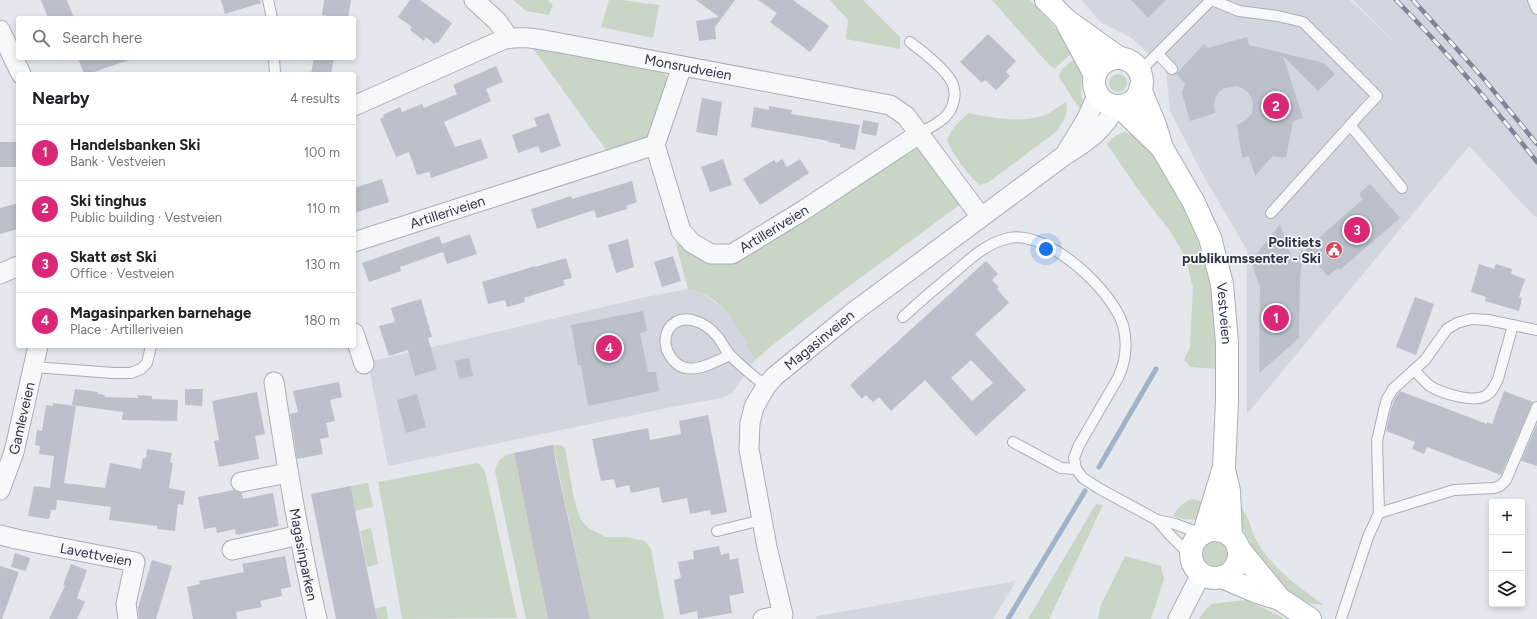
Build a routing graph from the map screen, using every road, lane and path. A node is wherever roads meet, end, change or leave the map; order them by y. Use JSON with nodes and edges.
{"nodes":[{"id":1,"x":268,"y":0,"type":"edge"},
{"id":2,"x":474,"y":0,"type":"edge"},
{"id":3,"x":1046,"y":0,"type":"edge"},
{"id":4,"x":1212,"y":0,"type":"edge"},
{"id":5,"x":1533,"y":0,"type":"edge"},
{"id":6,"x":1537,"y":9,"type":"edge"},
{"id":7,"x":272,"y":16,"type":"edge"},
{"id":8,"x":1066,"y":20,"type":"junction"},
{"id":9,"x":0,"y":30,"type":"edge"},
{"id":10,"x":509,"y":38,"type":"junction"},
{"id":11,"x":910,"y":42,"type":"dead end"},
{"id":12,"x":1158,"y":54,"type":"junction"},
{"id":13,"x":1119,"y":58,"type":"junction"},
{"id":14,"x":274,"y":60,"type":"edge"},
{"id":15,"x":682,"y":66,"type":"junction"},
{"id":16,"x":1172,"y":69,"type":"dead end"},
{"id":17,"x":20,"y":72,"type":"edge"},
{"id":18,"x":275,"y":72,"type":"edge"},
{"id":19,"x":1140,"y":81,"type":"junction"},
{"id":20,"x":1097,"y":85,"type":"junction"},
{"id":21,"x":356,"y":105,"type":"edge"},
{"id":22,"x":1118,"y":106,"type":"junction"},
{"id":23,"x":1350,"y":125,"type":"junction"},
{"id":24,"x":919,"y":134,"type":"junction"},
{"id":25,"x":655,"y":145,"type":"junction"},
{"id":26,"x":1162,"y":148,"type":"junction"},
{"id":27,"x":1065,"y":155,"type":"junction"},
{"id":28,"x":1402,"y":188,"type":"dead end"},
{"id":29,"x":1271,"y":213,"type":"dead end"},
{"id":30,"x":982,"y":217,"type":"junction"},
{"id":31,"x":356,"y":241,"type":"edge"},
{"id":32,"x":16,"y":267,"type":"edge"},
{"id":33,"x":0,"y":274,"type":"edge"},
{"id":34,"x":902,"y":316,"type":"dead end"},
{"id":35,"x":1513,"y":325,"type":"junction"},
{"id":36,"x":1537,"y":330,"type":"edge"},
{"id":37,"x":356,"y":339,"type":"edge"},
{"id":38,"x":38,"y":348,"type":"edge"},
{"id":39,"x":151,"y":348,"type":"edge"},
{"id":40,"x":730,"y":355,"type":"junction"},
{"id":41,"x":364,"y":364,"type":"dead end"},
{"id":42,"x":34,"y":368,"type":"junction"},
{"id":43,"x":1414,"y":370,"type":"junction"},
{"id":44,"x":274,"y":382,"type":"dead end"},
{"id":45,"x":766,"y":386,"type":"junction"},
{"id":46,"x":1537,"y":407,"type":"edge"},
{"id":47,"x":1013,"y":442,"type":"dead end"},
{"id":48,"x":1224,"y":467,"type":"junction"},
{"id":49,"x":1076,"y":469,"type":"junction"},
{"id":50,"x":241,"y":482,"type":"dead end"},
{"id":51,"x":289,"y":482,"type":"junction"},
{"id":52,"x":0,"y":490,"type":"edge"},
{"id":53,"x":1380,"y":513,"type":"junction"},
{"id":54,"x":762,"y":520,"type":"junction"},
{"id":55,"x":1157,"y":520,"type":"junction"},
{"id":56,"x":717,"y":531,"type":"dead end"},
{"id":57,"x":1203,"y":534,"type":"junction"},
{"id":58,"x":0,"y":535,"type":"edge"},
{"id":59,"x":300,"y":535,"type":"junction"},
{"id":60,"x":1235,"y":543,"type":"junction"},
{"id":61,"x":232,"y":550,"type":"dead end"},
{"id":62,"x":1205,"y":569,"type":"junction"},
{"id":63,"x":1280,"y":599,"type":"junction"},
{"id":64,"x":128,"y":619,"type":"edge"},
{"id":65,"x":317,"y":619,"type":"edge"},
{"id":66,"x":763,"y":619,"type":"edge"},
{"id":67,"x":1178,"y":619,"type":"edge"},
{"id":68,"x":1310,"y":619,"type":"edge"},
{"id":69,"x":1341,"y":619,"type":"edge"}],
"edges":[{"from":1,"to":7,"type":"lane"},
{"from":2,"to":10,"type":"street"},
{"from":3,"to":8,"type":"street","name":"Vestveien"},
{"from":4,"to":12,"type":"lane"},
{"from":4,"to":23,"type":"lane"},
{"from":5,"to":6,"type":"lane"},
{"from":8,"to":13,"type":"street","name":"Vestveien"},
{"from":8,"to":20,"type":"street","name":"Vestveien"},
{"from":9,"to":17,"type":"street"},
{"from":10,"to":15,"type":"street","name":"Monsrudveien"},
{"from":10,"to":21,"type":"street","name":"Monsrudveien"},
{"from":11,"to":24,"type":"lane"},
{"from":12,"to":16,"type":"lane"},
{"from":12,"to":19,"type":"lane"},
{"from":13,"to":19,"type":"street","name":"Vestveien"},
{"from":13,"to":20,"type":"street"},
{"from":14,"to":18,"type":"lane"},
{"from":15,"to":24,"type":"street","name":"Monsrudveien"},
{"from":15,"to":25,"type":"street"},
{"from":19,"to":22,"type":"street"},
{"from":19,"to":26,"type":"street","name":"Vestveien"},
{"from":20,"to":22,"type":"street","name":"Vestveien"},
{"from":20,"to":27,"type":"street","name":"Magasinveien"},
{"from":22,"to":26,"type":"street","name":"Vestveien"},
{"from":22,"to":27,"type":"street","name":"Magasinveien"},
{"from":23,"to":28,"type":"lane"},
{"from":23,"to":29,"type":"lane"},
{"from":24,"to":25,"type":"street","name":"Artilleriveien"},
{"from":24,"to":30,"type":"street","name":"Monsrudveien"},
{"from":25,"to":31,"type":"street","name":"Artilleriveien"},
{"from":26,"to":48,"type":"street","name":"Vestveien"},
{"from":27,"to":30,"type":"street","name":"Magasinveien"},
{"from":30,"to":45,"type":"street","name":"Magasinveien"},
{"from":32,"to":33,"type":"street"},
{"from":34,"to":49,"type":"lane"},
{"from":35,"to":36,"type":"lane"},
{"from":35,"to":43,"type":"lane"},
{"from":35,"to":43,"type":"lane"},
{"from":37,"to":41,"type":"street"},
{"from":38,"to":42,"type":"street","name":"Gamleveien"},
{"from":39,"to":42,"type":"lane"},
{"from":40,"to":40,"type":"lane"},
{"from":40,"to":45,"type":"lane"},
{"from":42,"to":52,"type":"street","name":"Gamleveien"},
{"from":43,"to":53,"type":"lane"},
{"from":44,"to":51,"type":"street","name":"Magasinparken"},
{"from":45,"to":54,"type":"street","name":"Magasinveien"},
{"from":46,"to":53,"type":"lane"},
{"from":47,"to":49,"type":"lane"},
{"from":48,"to":57,"type":"street","name":"Vestveien"},
{"from":48,"to":60,"type":"street","name":"Vestveien"},
{"from":49,"to":55,"type":"lane"},
{"from":50,"to":51,"type":"street"},
{"from":51,"to":59,"type":"street","name":"Magasinparken"},
{"from":53,"to":69,"type":"lane"},
{"from":54,"to":56,"type":"lane"},
{"from":54,"to":66,"type":"street","name":"Magasinveien"},
{"from":55,"to":57,"type":"lane"},
{"from":55,"to":62,"type":"lane"},
{"from":57,"to":60,"type":"street"},
{"from":57,"to":62,"type":"street","name":"Vestveien"},
{"from":58,"to":64,"type":"street","name":"Lavettveien"},
{"from":59,"to":61,"type":"street"},
{"from":59,"to":65,"type":"street","name":"Magasinparken"},
{"from":60,"to":62,"type":"street","name":"Vestveien"},
{"from":60,"to":63,"type":"street"},
{"from":62,"to":63,"type":"street"},
{"from":62,"to":67,"type":"street"},
{"from":63,"to":68,"type":"street"}]}
